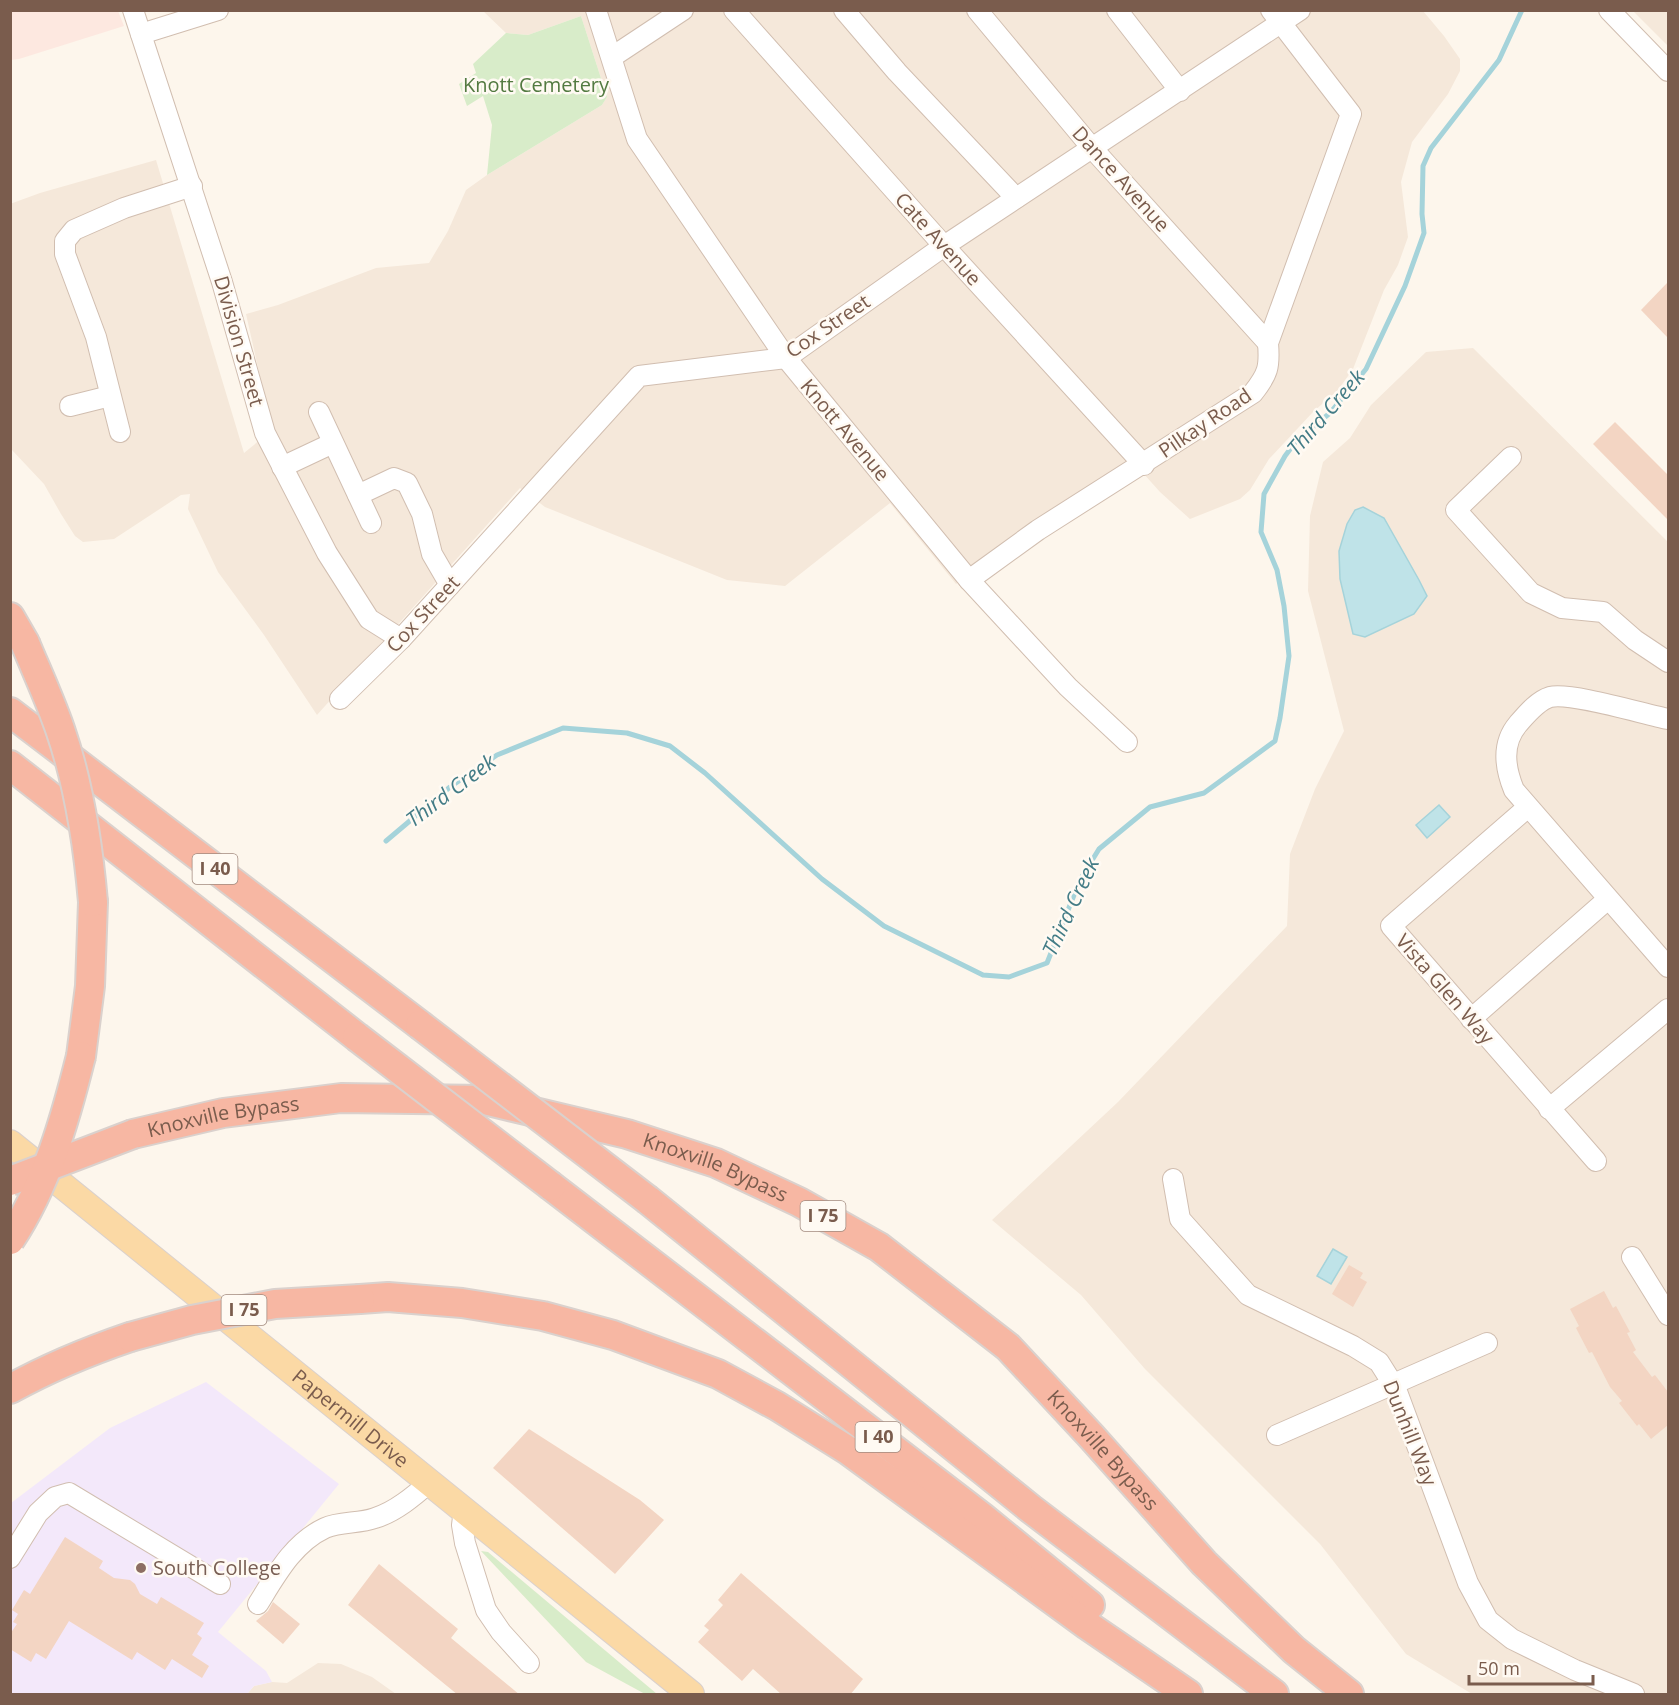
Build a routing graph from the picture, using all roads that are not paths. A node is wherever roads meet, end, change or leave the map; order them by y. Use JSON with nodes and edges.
{"nodes":[{"id":1,"x":133,"y":10,"type":"edge"},
{"id":2,"x":218,"y":10,"type":"edge"},
{"id":3,"x":597,"y":10,"type":"edge"},
{"id":4,"x":683,"y":10,"type":"edge"},
{"id":5,"x":734,"y":10,"type":"edge"},
{"id":6,"x":844,"y":10,"type":"edge"},
{"id":7,"x":977,"y":10,"type":"edge"},
{"id":8,"x":1117,"y":10,"type":"edge"},
{"id":9,"x":1300,"y":10,"type":"edge"},
{"id":10,"x":1609,"y":10,"type":"edge"},
{"id":11,"x":1277,"y":17,"type":"edge"},
{"id":12,"x":141,"y":34,"type":"junction"},
{"id":13,"x":612,"y":57,"type":"junction"},
{"id":14,"x":1668,"y":71,"type":"edge"},
{"id":15,"x":1180,"y":90,"type":"junction"},
{"id":16,"x":1092,"y":148,"type":"junction"},
{"id":17,"x":192,"y":186,"type":"junction"},
{"id":18,"x":1016,"y":198,"type":"junction"},
{"id":19,"x":944,"y":246,"type":"junction"},
{"id":20,"x":1268,"y":343,"type":"junction"},
{"id":21,"x":786,"y":358,"type":"junction"},
{"id":22,"x":111,"y":396,"type":"junction"},
{"id":23,"x":70,"y":406,"type":"dead end"},
{"id":24,"x":319,"y":412,"type":"dead end"},
{"id":25,"x":120,"y":432,"type":"dead end"},
{"id":26,"x":333,"y":443,"type":"junction"},
{"id":27,"x":1511,"y":457,"type":"dead end"},
{"id":28,"x":1143,"y":465,"type":"junction"},
{"id":29,"x":282,"y":467,"type":"junction"},
{"id":30,"x":358,"y":495,"type":"junction"},
{"id":31,"x":371,"y":523,"type":"dead end"},
{"id":32,"x":969,"y":580,"type":"junction"},
{"id":33,"x":450,"y":585,"type":"junction"},
{"id":34,"x":10,"y":616,"type":"edge"},
{"id":35,"x":401,"y":639,"type":"junction"},
{"id":36,"x":1668,"y":663,"type":"edge"},
{"id":37,"x":340,"y":699,"type":"dead end"},
{"id":38,"x":10,"y":712,"type":"edge"},
{"id":39,"x":1668,"y":719,"type":"edge"},
{"id":40,"x":1127,"y":742,"type":"dead end"},
{"id":41,"x":10,"y":765,"type":"edge"},
{"id":42,"x":1528,"y":807,"type":"junction"},
{"id":43,"x":1608,"y":899,"type":"junction"},
{"id":44,"x":1668,"y":967,"type":"edge"},
{"id":45,"x":1668,"y":1009,"type":"edge"},
{"id":46,"x":1471,"y":1019,"type":"junction"},
{"id":47,"x":1549,"y":1109,"type":"junction"},
{"id":48,"x":10,"y":1143,"type":"edge"},
{"id":49,"x":1596,"y":1161,"type":"dead end"},
{"id":50,"x":1173,"y":1179,"type":"dead end"},
{"id":51,"x":10,"y":1181,"type":"edge"},
{"id":52,"x":10,"y":1240,"type":"edge"},
{"id":53,"x":1632,"y":1257,"type":"dead end"},
{"id":54,"x":1668,"y":1315,"type":"edge"},
{"id":55,"x":1487,"y":1343,"type":"dead end"},
{"id":56,"x":1393,"y":1385,"type":"junction"},
{"id":57,"x":10,"y":1389,"type":"edge"},
{"id":58,"x":1277,"y":1435,"type":"dead end"},
{"id":59,"x":430,"y":1482,"type":"junction"},
{"id":60,"x":464,"y":1510,"type":"junction"},
{"id":61,"x":10,"y":1558,"type":"edge"},
{"id":62,"x":220,"y":1584,"type":"dead end"},
{"id":63,"x":258,"y":1604,"type":"dead end"},
{"id":64,"x":529,"y":1663,"type":"dead end"},
{"id":65,"x":691,"y":1695,"type":"edge"},
{"id":66,"x":1188,"y":1695,"type":"edge"},
{"id":67,"x":1199,"y":1695,"type":"edge"},
{"id":68,"x":1274,"y":1695,"type":"edge"},
{"id":69,"x":1349,"y":1695,"type":"edge"},
{"id":70,"x":1634,"y":1695,"type":"edge"}],
"edges":[{"from":1,"to":12,"type":"street","name":"Division Street"},
{"from":2,"to":12,"type":"street"},
{"from":3,"to":13,"type":"street","name":"Knott Avenue"},
{"from":4,"to":13,"type":"street"},
{"from":5,"to":19,"type":"street","name":"Cate Avenue"},
{"from":6,"to":18,"type":"street"},
{"from":7,"to":16,"type":"street","name":"Dance Avenue"},
{"from":8,"to":15,"type":"street"},
{"from":9,"to":11,"type":"street","name":"Cox Street"},
{"from":10,"to":14,"type":"street"},
{"from":11,"to":15,"type":"street","name":"Cox Street"},
{"from":11,"to":20,"type":"street","name":"Pilkay Road"},
{"from":12,"to":17,"type":"street","name":"Division Street"},
{"from":13,"to":21,"type":"street","name":"Knott Avenue"},
{"from":15,"to":16,"type":"street","name":"Cox Street"},
{"from":16,"to":18,"type":"street","name":"Cox Street"},
{"from":16,"to":20,"type":"street","name":"Dance Avenue"},
{"from":17,"to":22,"type":"street"},
{"from":17,"to":29,"type":"street","name":"Division Street"},
{"from":18,"to":19,"type":"street","name":"Cox Street"},
{"from":19,"to":21,"type":"street","name":"Cox Street"},
{"from":19,"to":28,"type":"street","name":"Cate Avenue"},
{"from":20,"to":28,"type":"street","name":"Pilkay Road"},
{"from":21,"to":32,"type":"street","name":"Knott Avenue"},
{"from":21,"to":33,"type":"street","name":"Cox Street"},
{"from":22,"to":23,"type":"street"},
{"from":22,"to":25,"type":"street"},
{"from":24,"to":26,"type":"street"},
{"from":26,"to":29,"type":"street"},
{"from":26,"to":30,"type":"street"},
{"from":27,"to":36,"type":"street"},
{"from":28,"to":32,"type":"street","name":"Pilkay Road"},
{"from":29,"to":35,"type":"street","name":"Division Street"},
{"from":30,"to":31,"type":"street"},
{"from":30,"to":33,"type":"street"},
{"from":32,"to":40,"type":"street","name":"Knott Avenue"},
{"from":33,"to":35,"type":"street","name":"Cox Street"},
{"from":34,"to":52,"type":"highway","bridge":true},
{"from":35,"to":37,"type":"street","name":"Cox Street"},
{"from":38,"to":68,"type":"highway","number":"I 40","bridge":true},
{"from":39,"to":42,"type":"street"},
{"from":41,"to":67,"type":"highway","number":"I 40","bridge":true},
{"from":42,"to":43,"type":"street"},
{"from":42,"to":46,"type":"street","name":"Vista Glen Way"},
{"from":43,"to":44,"type":"street"},
{"from":43,"to":46,"type":"street"},
{"from":45,"to":47,"type":"street"},
{"from":46,"to":47,"type":"street","name":"Vista Glen Way"},
{"from":47,"to":49,"type":"street","name":"Vista Glen Way"},
{"from":48,"to":59,"type":"main road","name":"Papermill Drive"},
{"from":50,"to":56,"type":"street","name":"Dunhill Way"},
{"from":51,"to":69,"type":"highway","name":"Knoxville Bypass","number":"I 75","bridge":true},
{"from":53,"to":54,"type":"street"},
{"from":55,"to":56,"type":"street"},
{"from":56,"to":58,"type":"street"},
{"from":56,"to":70,"type":"street","name":"Dunhill Way"},
{"from":57,"to":66,"type":"highway","number":"I 75","bridge":true},
{"from":59,"to":60,"type":"main road","name":"Papermill Drive"},
{"from":59,"to":63,"type":"street"},
{"from":60,"to":64,"type":"street"},
{"from":60,"to":65,"type":"main road","name":"Papermill Drive"},
{"from":61,"to":62,"type":"street"}]}
